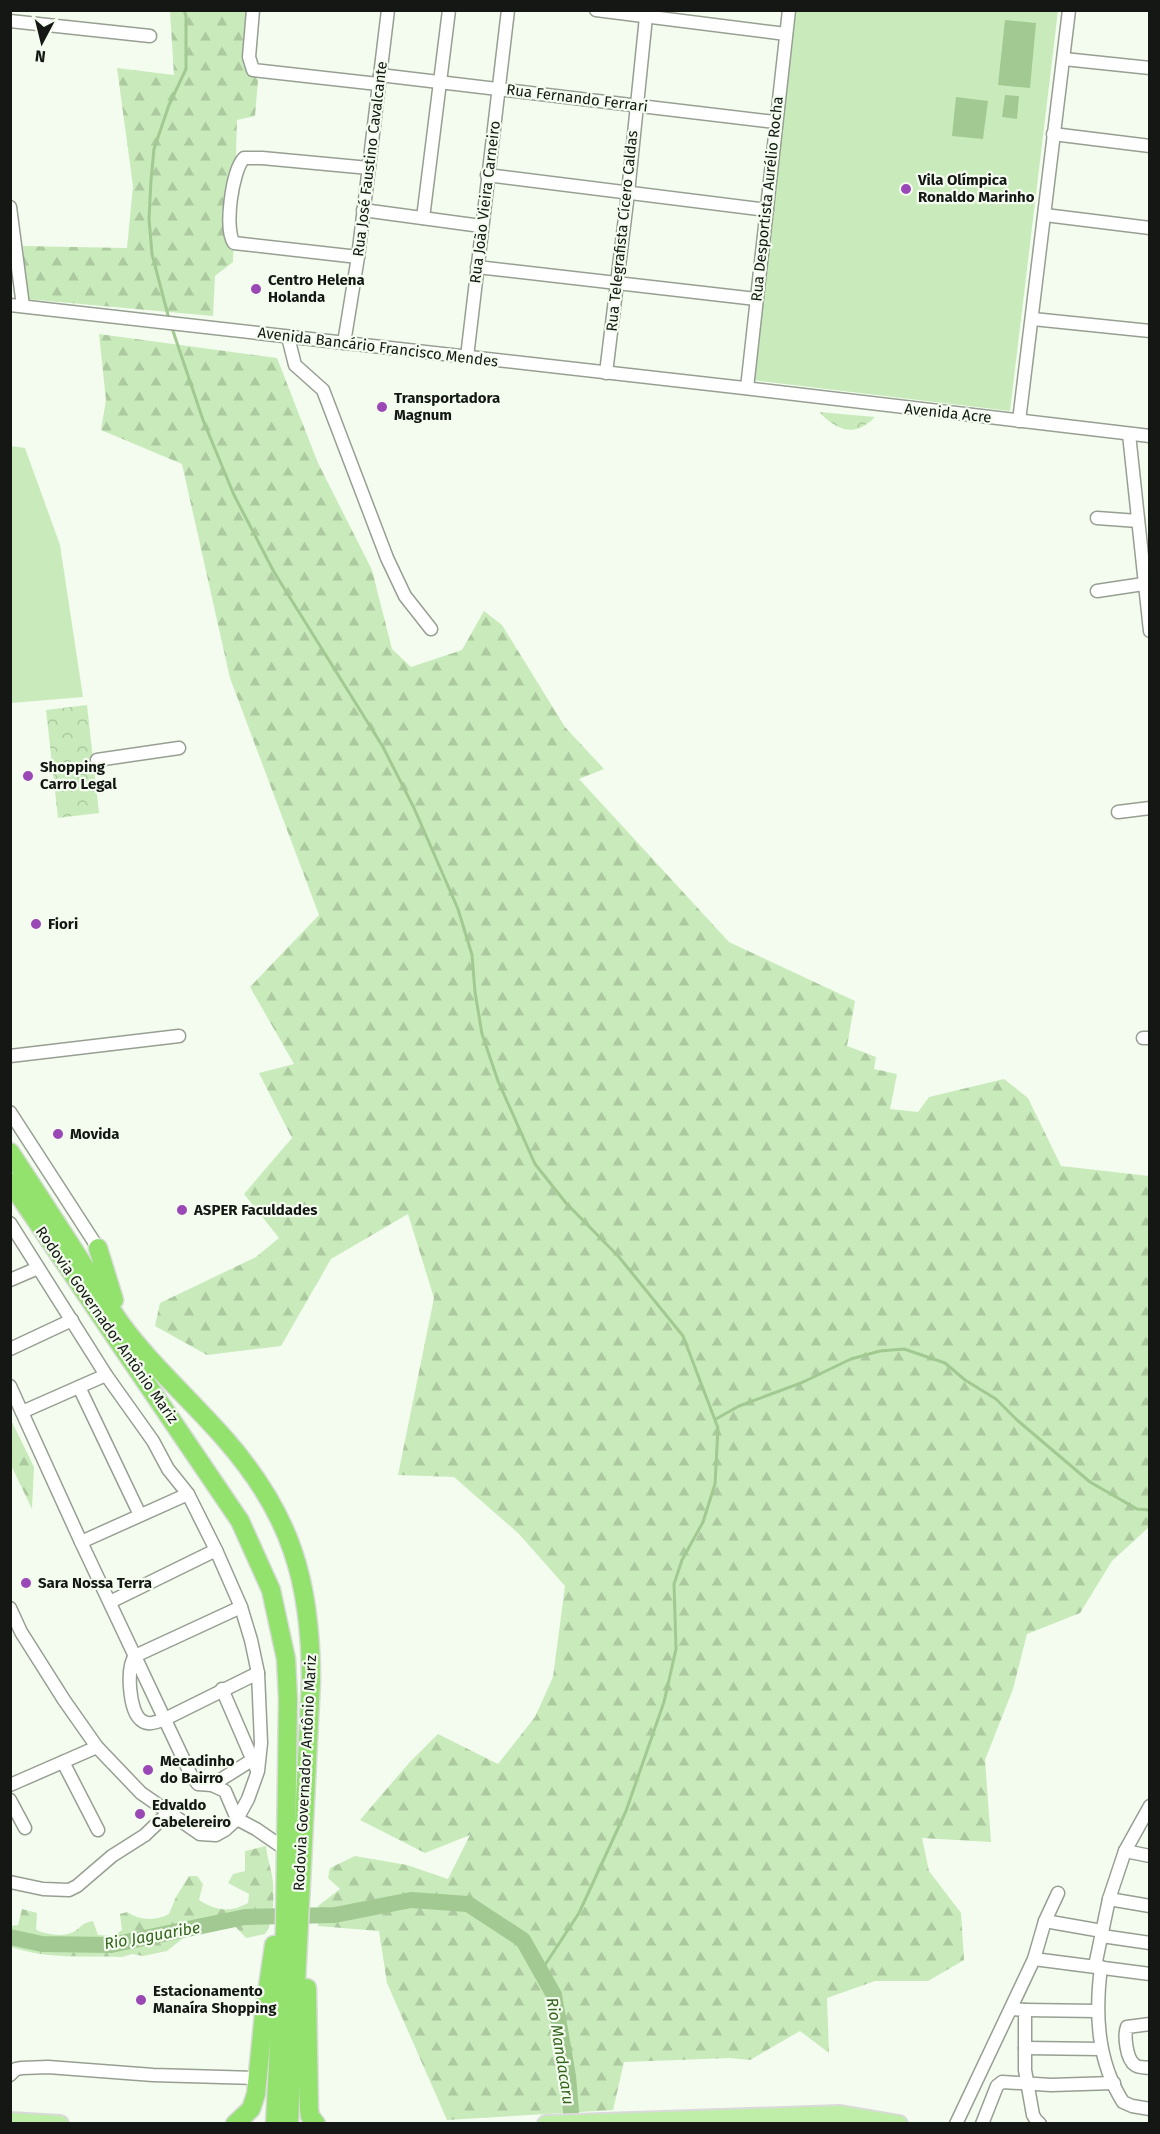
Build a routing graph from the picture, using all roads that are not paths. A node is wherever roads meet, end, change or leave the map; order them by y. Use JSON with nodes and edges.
{"nodes":[{"id":1,"x":253,"y":10,"type":"edge"},
{"id":2,"x":388,"y":10,"type":"edge"},
{"id":3,"x":449,"y":10,"type":"edge"},
{"id":4,"x":508,"y":10,"type":"edge"},
{"id":5,"x":596,"y":10,"type":"edge"},
{"id":6,"x":789,"y":10,"type":"edge"},
{"id":7,"x":1069,"y":10,"type":"edge"},
{"id":8,"x":646,"y":17,"type":"junction"},
{"id":9,"x":10,"y":21,"type":"edge"},
{"id":10,"x":786,"y":34,"type":"junction"},
{"id":11,"x":150,"y":36,"type":"dead end"},
{"id":12,"x":1064,"y":59,"type":"junction"},
{"id":13,"x":1149,"y":68,"type":"edge"},
{"id":14,"x":379,"y":80,"type":"junction"},
{"id":15,"x":440,"y":82,"type":"junction"},
{"id":16,"x":499,"y":89,"type":"junction"},
{"id":17,"x":636,"y":105,"type":"junction"},
{"id":18,"x":775,"y":122,"type":"junction"},
{"id":19,"x":1053,"y":134,"type":"junction"},
{"id":20,"x":1149,"y":146,"type":"edge"},
{"id":21,"x":369,"y":168,"type":"junction"},
{"id":22,"x":487,"y":175,"type":"junction"},
{"id":23,"x":628,"y":193,"type":"junction"},
{"id":24,"x":10,"y":207,"type":"edge"},
{"id":25,"x":363,"y":210,"type":"junction"},
{"id":26,"x":767,"y":210,"type":"junction"},
{"id":27,"x":1045,"y":215,"type":"junction"},
{"id":28,"x":423,"y":218,"type":"junction"},
{"id":29,"x":481,"y":226,"type":"junction"},
{"id":30,"x":1149,"y":228,"type":"edge"},
{"id":31,"x":12,"y":234,"type":"edge"},
{"id":32,"x":358,"y":257,"type":"junction"},
{"id":33,"x":477,"y":267,"type":"junction"},
{"id":34,"x":616,"y":282,"type":"junction"},
{"id":35,"x":756,"y":299,"type":"junction"},
{"id":36,"x":17,"y":306,"type":"edge"},
{"id":37,"x":1033,"y":319,"type":"junction"},
{"id":38,"x":1149,"y":331,"type":"edge"},
{"id":39,"x":288,"y":337,"type":"junction"},
{"id":40,"x":344,"y":343,"type":"junction"},
{"id":41,"x":467,"y":357,"type":"junction"},
{"id":42,"x":606,"y":373,"type":"junction"},
{"id":43,"x":747,"y":388,"type":"junction"},
{"id":44,"x":1019,"y":421,"type":"junction"},
{"id":45,"x":1129,"y":434,"type":"junction"},
{"id":46,"x":1149,"y":436,"type":"edge"},
{"id":47,"x":1097,"y":518,"type":"dead end"},
{"id":48,"x":1138,"y":521,"type":"junction"},
{"id":49,"x":1147,"y":583,"type":"edge"},
{"id":50,"x":1098,"y":591,"type":"dead end"},
{"id":51,"x":430,"y":629,"type":"dead end"},
{"id":52,"x":1149,"y":631,"type":"edge"},
{"id":53,"x":179,"y":748,"type":"dead end"},
{"id":54,"x":97,"y":760,"type":"dead end"},
{"id":55,"x":1149,"y":808,"type":"edge"},
{"id":56,"x":1118,"y":812,"type":"dead end"},
{"id":57,"x":179,"y":1036,"type":"dead end"},
{"id":58,"x":10,"y":1056,"type":"edge"},
{"id":59,"x":10,"y":1112,"type":"edge"},
{"id":60,"x":10,"y":1152,"type":"edge"},
{"id":61,"x":10,"y":1182,"type":"edge"},
{"id":62,"x":10,"y":1223,"type":"edge"},
{"id":63,"x":98,"y":1248,"type":"joint"},
{"id":64,"x":38,"y":1268,"type":"junction"},
{"id":65,"x":10,"y":1280,"type":"edge"},
{"id":66,"x":72,"y":1320,"type":"junction"},
{"id":67,"x":10,"y":1349,"type":"edge"},
{"id":68,"x":145,"y":1354,"type":"junction"},
{"id":69,"x":106,"y":1375,"type":"junction"},
{"id":70,"x":10,"y":1386,"type":"edge"},
{"id":71,"x":79,"y":1388,"type":"junction"},
{"id":72,"x":22,"y":1412,"type":"junction"},
{"id":73,"x":188,"y":1494,"type":"junction"},
{"id":74,"x":140,"y":1515,"type":"junction"},
{"id":75,"x":81,"y":1542,"type":"junction"},
{"id":76,"x":216,"y":1550,"type":"junction"},
{"id":77,"x":110,"y":1602,"type":"junction"},
{"id":78,"x":241,"y":1607,"type":"junction"},
{"id":79,"x":10,"y":1608,"type":"edge"},
{"id":80,"x":135,"y":1656,"type":"junction"},
{"id":81,"x":258,"y":1672,"type":"junction"},
{"id":82,"x":222,"y":1689,"type":"junction"},
{"id":83,"x":164,"y":1720,"type":"junction"},
{"id":84,"x":97,"y":1747,"type":"junction"},
{"id":85,"x":63,"y":1762,"type":"junction"},
{"id":86,"x":255,"y":1765,"type":"junction"},
{"id":87,"x":10,"y":1785,"type":"edge"},
{"id":88,"x":212,"y":1785,"type":"junction"},
{"id":89,"x":10,"y":1800,"type":"edge"},
{"id":90,"x":1149,"y":1806,"type":"edge"},
{"id":91,"x":168,"y":1813,"type":"junction"},
{"id":92,"x":237,"y":1819,"type":"junction"},
{"id":93,"x":25,"y":1828,"type":"dead end"},
{"id":94,"x":98,"y":1830,"type":"dead end"},
{"id":95,"x":285,"y":1849,"type":"junction"},
{"id":96,"x":1125,"y":1851,"type":"junction"},
{"id":97,"x":1149,"y":1856,"type":"edge"},
{"id":98,"x":293,"y":1880,"type":"junction"},
{"id":99,"x":10,"y":1882,"type":"edge"},
{"id":100,"x":1058,"y":1893,"type":"dead end"},
{"id":101,"x":1109,"y":1899,"type":"junction"},
{"id":102,"x":1149,"y":1906,"type":"edge"},
{"id":103,"x":1045,"y":1921,"type":"junction"},
{"id":104,"x":292,"y":1922,"type":"junction"},
{"id":105,"x":1102,"y":1933,"type":"junction"},
{"id":106,"x":1149,"y":1943,"type":"edge"},
{"id":107,"x":1034,"y":1959,"type":"junction"},
{"id":108,"x":1098,"y":1967,"type":"junction"},
{"id":109,"x":1149,"y":1974,"type":"edge"},
{"id":110,"x":1011,"y":2009,"type":"junction"},
{"id":111,"x":1025,"y":2010,"type":"junction"},
{"id":112,"x":1097,"y":2011,"type":"junction"},
{"id":113,"x":1149,"y":2024,"type":"edge"},
{"id":114,"x":1025,"y":2048,"type":"junction"},
{"id":115,"x":1101,"y":2049,"type":"junction"},
{"id":116,"x":1149,"y":2068,"type":"edge"},
{"id":117,"x":10,"y":2075,"type":"edge"},
{"id":118,"x":258,"y":2078,"type":"junction"},
{"id":119,"x":1029,"y":2084,"type":"junction"},
{"id":120,"x":1114,"y":2084,"type":"junction"},
{"id":121,"x":1149,"y":2109,"type":"edge"},
{"id":122,"x":10,"y":2121,"type":"edge"},
{"id":123,"x":282,"y":2121,"type":"edge"},
{"id":124,"x":556,"y":2123,"type":"edge"},
{"id":125,"x":60,"y":2124,"type":"edge"},
{"id":126,"x":235,"y":2124,"type":"edge"},
{"id":127,"x":316,"y":2124,"type":"edge"},
{"id":128,"x":546,"y":2124,"type":"edge"},
{"id":129,"x":899,"y":2124,"type":"edge"},
{"id":130,"x":956,"y":2124,"type":"edge"},
{"id":131,"x":982,"y":2124,"type":"edge"},
{"id":132,"x":1040,"y":2124,"type":"edge"}],
"edges":[{"from":1,"to":14,"type":"street","name":"Rua Fernando Ferrari"},
{"from":2,"to":14,"type":"street","name":"Rua José Faustino Cavalcante"},
{"from":3,"to":15,"type":"street"},
{"from":4,"to":16,"type":"street","name":"Rua João Vieira Carneiro"},
{"from":5,"to":8,"type":"street"},
{"from":6,"to":10,"type":"street","name":"Rua Desportista Aurélio Rocha"},
{"from":7,"to":12,"type":"street"},
{"from":8,"to":10,"type":"street"},
{"from":8,"to":17,"type":"street","name":"Rua Telegrafista Cícero Caldas"},
{"from":9,"to":11,"type":"street"},
{"from":10,"to":18,"type":"street","name":"Rua Desportista Aurélio Rocha"},
{"from":12,"to":13,"type":"street"},
{"from":12,"to":19,"type":"street"},
{"from":14,"to":15,"type":"street","name":"Rua Fernando Ferrari"},
{"from":14,"to":21,"type":"street","name":"Rua José Faustino Cavalcante"},
{"from":15,"to":16,"type":"street","name":"Rua Fernando Ferrari"},
{"from":15,"to":28,"type":"street"},
{"from":16,"to":17,"type":"street","name":"Rua Fernando Ferrari"},
{"from":16,"to":22,"type":"street","name":"Rua João Vieira Carneiro"},
{"from":17,"to":18,"type":"street","name":"Rua Fernando Ferrari"},
{"from":17,"to":23,"type":"street","name":"Rua Telegrafista Cícero Caldas"},
{"from":18,"to":26,"type":"street","name":"Rua Desportista Aurélio Rocha"},
{"from":19,"to":20,"type":"street"},
{"from":19,"to":27,"type":"street"},
{"from":21,"to":25,"type":"street","name":"Rua José Faustino Cavalcante"},
{"from":21,"to":32,"type":"street"},
{"from":22,"to":23,"type":"street"},
{"from":22,"to":29,"type":"street","name":"Rua João Vieira Carneiro"},
{"from":23,"to":26,"type":"street"},
{"from":23,"to":34,"type":"street","name":"Rua Telegrafista Cícero Caldas"},
{"from":24,"to":31,"type":"street"},
{"from":25,"to":28,"type":"street"},
{"from":25,"to":32,"type":"street","name":"Rua José Faustino Cavalcante"},
{"from":26,"to":35,"type":"street","name":"Rua Desportista Aurélio Rocha"},
{"from":27,"to":30,"type":"street"},
{"from":27,"to":37,"type":"street"},
{"from":28,"to":29,"type":"street"},
{"from":29,"to":33,"type":"street","name":"Rua João Vieira Carneiro"},
{"from":31,"to":36,"type":"street"},
{"from":32,"to":40,"type":"street","name":"Rua José Faustino Cavalcante"},
{"from":33,"to":34,"type":"street"},
{"from":33,"to":41,"type":"street","name":"Rua João Vieira Carneiro"},
{"from":34,"to":35,"type":"street"},
{"from":34,"to":42,"type":"street","name":"Rua Telegrafista Cícero Caldas"},
{"from":35,"to":43,"type":"street","name":"Rua Desportista Aurélio Rocha"},
{"from":36,"to":39,"type":"street","name":"Avenida Bancário Francisco Mendes"},
{"from":37,"to":38,"type":"street"},
{"from":37,"to":44,"type":"street"},
{"from":39,"to":40,"type":"street","name":"Avenida Bancário Francisco Mendes"},
{"from":39,"to":51,"type":"street"},
{"from":40,"to":41,"type":"street","name":"Avenida Bancário Francisco Mendes"},
{"from":41,"to":42,"type":"street","name":"Avenida Bancário Francisco Mendes"},
{"from":42,"to":43,"type":"street","name":"Avenida Bancário Francisco Mendes"},
{"from":43,"to":44,"type":"street","name":"Avenida Acre"},
{"from":44,"to":45,"type":"street","name":"Avenida Acre"},
{"from":45,"to":46,"type":"street","name":"Avenida Acre"},
{"from":45,"to":48,"type":"street"},
{"from":47,"to":48,"type":"street"},
{"from":48,"to":49,"type":"street"},
{"from":49,"to":50,"type":"street"},
{"from":49,"to":52,"type":"street"},
{"from":53,"to":54,"type":"street"},
{"from":55,"to":56,"type":"street"},
{"from":57,"to":58,"type":"street"},
{"from":59,"to":63,"type":"street"},
{"from":60,"to":68,"type":"highway","name":"Rodovia Governador Antônio Mariz"},
{"from":61,"to":95,"type":"highway","name":"Rodovia Governador Antônio Mariz"},
{"from":62,"to":64,"type":"street"},
{"from":63,"to":68,"type":"highway"},
{"from":64,"to":65,"type":"street"},
{"from":64,"to":66,"type":"street"},
{"from":66,"to":67,"type":"street"},
{"from":66,"to":69,"type":"street"},
{"from":68,"to":98,"type":"highway","name":"Rodovia Governador Antônio Mariz"},
{"from":69,"to":71,"type":"street"},
{"from":69,"to":73,"type":"street"},
{"from":70,"to":72,"type":"street"},
{"from":71,"to":72,"type":"street"},
{"from":71,"to":74,"type":"street"},
{"from":72,"to":75,"type":"street"},
{"from":73,"to":74,"type":"street"},
{"from":73,"to":76,"type":"street"},
{"from":74,"to":75,"type":"street"},
{"from":75,"to":77,"type":"street"},
{"from":76,"to":77,"type":"street"},
{"from":76,"to":78,"type":"street"},
{"from":77,"to":80,"type":"street"},
{"from":78,"to":80,"type":"street"},
{"from":78,"to":81,"type":"street"},
{"from":79,"to":84,"type":"street"},
{"from":80,"to":83,"type":"street"},
{"from":80,"to":83,"type":"street"},
{"from":81,"to":82,"type":"street"},
{"from":81,"to":86,"type":"street"},
{"from":82,"to":83,"type":"street"},
{"from":82,"to":86,"type":"street"},
{"from":83,"to":88,"type":"street"},
{"from":84,"to":85,"type":"street"},
{"from":84,"to":91,"type":"street"},
{"from":85,"to":87,"type":"street"},
{"from":85,"to":94,"type":"street"},
{"from":86,"to":88,"type":"street"},
{"from":86,"to":92,"type":"street"},
{"from":88,"to":92,"type":"street"},
{"from":89,"to":93,"type":"street"},
{"from":90,"to":96,"type":"street"},
{"from":91,"to":92,"type":"street"},
{"from":91,"to":99,"type":"street"},
{"from":92,"to":95,"type":"street"},
{"from":95,"to":98,"type":"highway","name":"Rodovia Governador Antônio Mariz"},
{"from":96,"to":97,"type":"street"},
{"from":96,"to":101,"type":"street"},
{"from":98,"to":104,"type":"highway"},
{"from":98,"to":104,"type":"highway","name":"Rodovia Governador Antônio Mariz"},
{"from":100,"to":103,"type":"street"},
{"from":101,"to":102,"type":"street"},
{"from":101,"to":105,"type":"street"},
{"from":103,"to":105,"type":"street"},
{"from":103,"to":107,"type":"street"},
{"from":104,"to":118,"type":"highway"},
{"from":104,"to":123,"type":"highway"},
{"from":104,"to":127,"type":"highway"},
{"from":105,"to":106,"type":"street"},
{"from":105,"to":108,"type":"street"},
{"from":107,"to":108,"type":"street"},
{"from":107,"to":110,"type":"street"},
{"from":108,"to":109,"type":"street"},
{"from":108,"to":112,"type":"street"},
{"from":110,"to":111,"type":"street"},
{"from":110,"to":130,"type":"street"},
{"from":111,"to":112,"type":"street"},
{"from":111,"to":114,"type":"street"},
{"from":112,"to":115,"type":"street"},
{"from":113,"to":116,"type":"street"},
{"from":114,"to":115,"type":"street"},
{"from":114,"to":119,"type":"street"},
{"from":115,"to":120,"type":"street"},
{"from":117,"to":118,"type":"street"},
{"from":118,"to":126,"type":"highway"},
{"from":119,"to":120,"type":"street"},
{"from":119,"to":131,"type":"street"},
{"from":119,"to":132,"type":"street"},
{"from":120,"to":121,"type":"street"},
{"from":122,"to":125,"type":"main road"},
{"from":124,"to":128,"type":"main road"},
{"from":124,"to":129,"type":"main road"}]}
